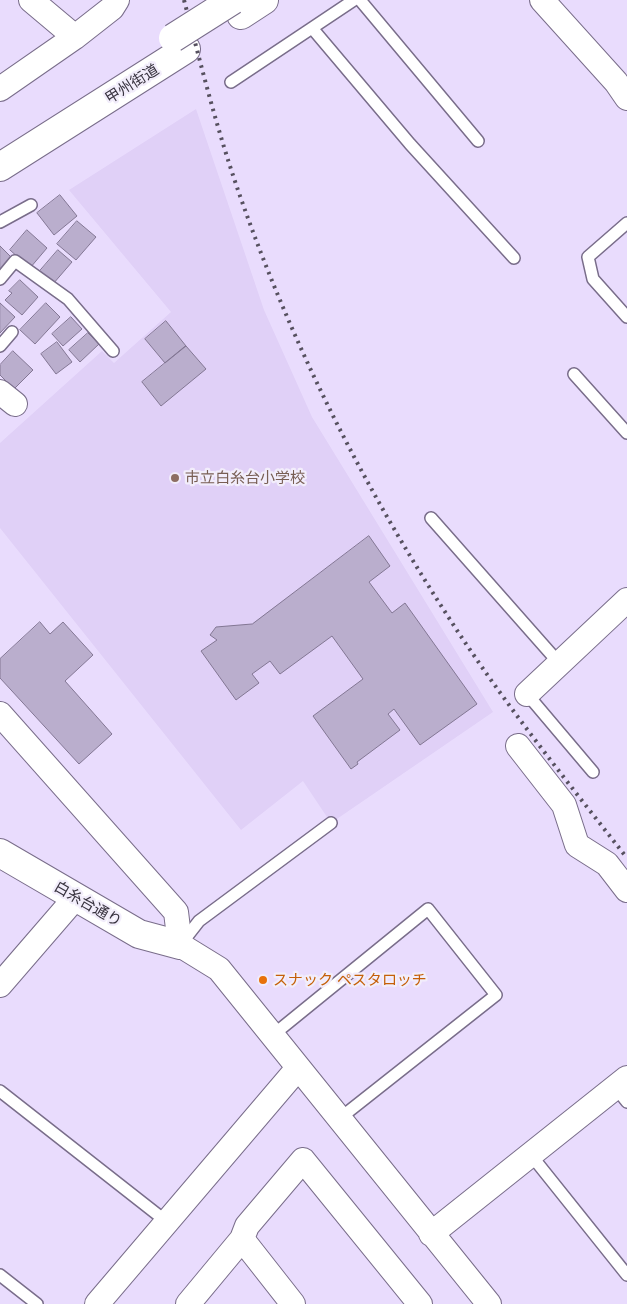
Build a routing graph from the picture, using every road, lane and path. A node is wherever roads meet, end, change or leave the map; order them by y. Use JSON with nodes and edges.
{"nodes":[{"id":1,"x":31,"y":0,"type":"edge"},
{"id":2,"x":117,"y":0,"type":"edge"},
{"id":3,"x":264,"y":0,"type":"edge"},
{"id":4,"x":354,"y":0,"type":"edge"},
{"id":5,"x":360,"y":0,"type":"edge"},
{"id":6,"x":542,"y":0,"type":"edge"},
{"id":7,"x":237,"y":8,"type":"edge"},
{"id":8,"x":312,"y":28,"type":"junction"},
{"id":9,"x":75,"y":37,"type":"junction"},
{"id":10,"x":180,"y":44,"type":"junction"},
{"id":11,"x":230,"y":82,"type":"dead end"},
{"id":12,"x":0,"y":89,"type":"edge"},
{"id":13,"x":627,"y":98,"type":"edge"},
{"id":14,"x":478,"y":141,"type":"dead end"},
{"id":15,"x":0,"y":146,"type":"edge"},
{"id":16,"x":0,"y":167,"type":"edge"},
{"id":17,"x":31,"y":205,"type":"dead end"},
{"id":18,"x":0,"y":222,"type":"edge"},
{"id":19,"x":627,"y":223,"type":"edge"},
{"id":20,"x":514,"y":258,"type":"dead end"},
{"id":21,"x":0,"y":279,"type":"edge"},
{"id":22,"x":627,"y":317,"type":"edge"},
{"id":23,"x":12,"y":332,"type":"dead end"},
{"id":24,"x":0,"y":346,"type":"edge"},
{"id":25,"x":113,"y":351,"type":"dead end"},
{"id":26,"x":574,"y":374,"type":"dead end"},
{"id":27,"x":627,"y":433,"type":"edge"},
{"id":28,"x":430,"y":518,"type":"dead end"},
{"id":29,"x":627,"y":600,"type":"edge"},
{"id":30,"x":559,"y":663,"type":"junction"},
{"id":31,"x":527,"y":694,"type":"joint"},
{"id":32,"x":0,"y":714,"type":"edge"},
{"id":33,"x":518,"y":746,"type":"dead end"},
{"id":34,"x":593,"y":772,"type":"dead end"},
{"id":35,"x":331,"y":823,"type":"dead end"},
{"id":36,"x":0,"y":852,"type":"edge"},
{"id":37,"x":627,"y":890,"type":"edge"},
{"id":38,"x":76,"y":897,"type":"junction"},
{"id":39,"x":180,"y":945,"type":"junction"},
{"id":40,"x":0,"y":985,"type":"edge"},
{"id":41,"x":273,"y":1035,"type":"junction"},
{"id":42,"x":298,"y":1068,"type":"junction"},
{"id":43,"x":623,"y":1089,"type":"edge"},
{"id":44,"x":0,"y":1091,"type":"edge"},
{"id":45,"x":338,"y":1119,"type":"junction"},
{"id":46,"x":531,"y":1155,"type":"junction"},
{"id":47,"x":167,"y":1222,"type":"junction"},
{"id":48,"x":431,"y":1234,"type":"junction"},
{"id":49,"x":242,"y":1239,"type":"junction"},
{"id":50,"x":627,"y":1274,"type":"edge"},
{"id":51,"x":0,"y":1275,"type":"edge"},
{"id":52,"x":37,"y":1304,"type":"edge"},
{"id":53,"x":97,"y":1304,"type":"edge"},
{"id":54,"x":188,"y":1304,"type":"edge"},
{"id":55,"x":293,"y":1304,"type":"edge"},
{"id":56,"x":420,"y":1304,"type":"edge"},
{"id":57,"x":489,"y":1304,"type":"edge"}],
"edges":[{"from":1,"to":9,"type":"street"},
{"from":2,"to":9,"type":"street"},
{"from":3,"to":7,"type":"main road","name":"甲州街道"},
{"from":4,"to":8,"type":"lane"},
{"from":5,"to":14,"type":"lane"},
{"from":6,"to":13,"type":"street"},
{"from":7,"to":10,"type":"main road","name":"甲州街道"},
{"from":8,"to":11,"type":"lane"},
{"from":8,"to":20,"type":"lane"},
{"from":9,"to":12,"type":"street"},
{"from":10,"to":15,"type":"main road","name":"甲州街道"},
{"from":10,"to":16,"type":"main road","name":"甲州街道"},
{"from":17,"to":18,"type":"lane"},
{"from":19,"to":22,"type":"lane"},
{"from":21,"to":25,"type":"lane"},
{"from":23,"to":24,"type":"lane"},
{"from":26,"to":27,"type":"lane"},
{"from":28,"to":30,"type":"lane"},
{"from":29,"to":30,"type":"street"},
{"from":30,"to":31,"type":"street"},
{"from":31,"to":34,"type":"lane"},
{"from":32,"to":39,"type":"street"},
{"from":33,"to":37,"type":"street"},
{"from":35,"to":39,"type":"lane"},
{"from":36,"to":38,"type":"main road","name":"白糸台通り"},
{"from":38,"to":39,"type":"main road","name":"白糸台通り"},
{"from":38,"to":40,"type":"street"},
{"from":39,"to":41,"type":"street"},
{"from":41,"to":42,"type":"street"},
{"from":41,"to":45,"type":"lane"},
{"from":42,"to":45,"type":"street"},
{"from":42,"to":47,"type":"street"},
{"from":43,"to":46,"type":"street"},
{"from":44,"to":47,"type":"lane"},
{"from":45,"to":48,"type":"street"},
{"from":46,"to":48,"type":"street"},
{"from":46,"to":50,"type":"lane"},
{"from":47,"to":53,"type":"street"},
{"from":48,"to":57,"type":"street"},
{"from":49,"to":54,"type":"street"},
{"from":49,"to":55,"type":"street"},
{"from":49,"to":56,"type":"street"},
{"from":51,"to":52,"type":"lane"}]}
